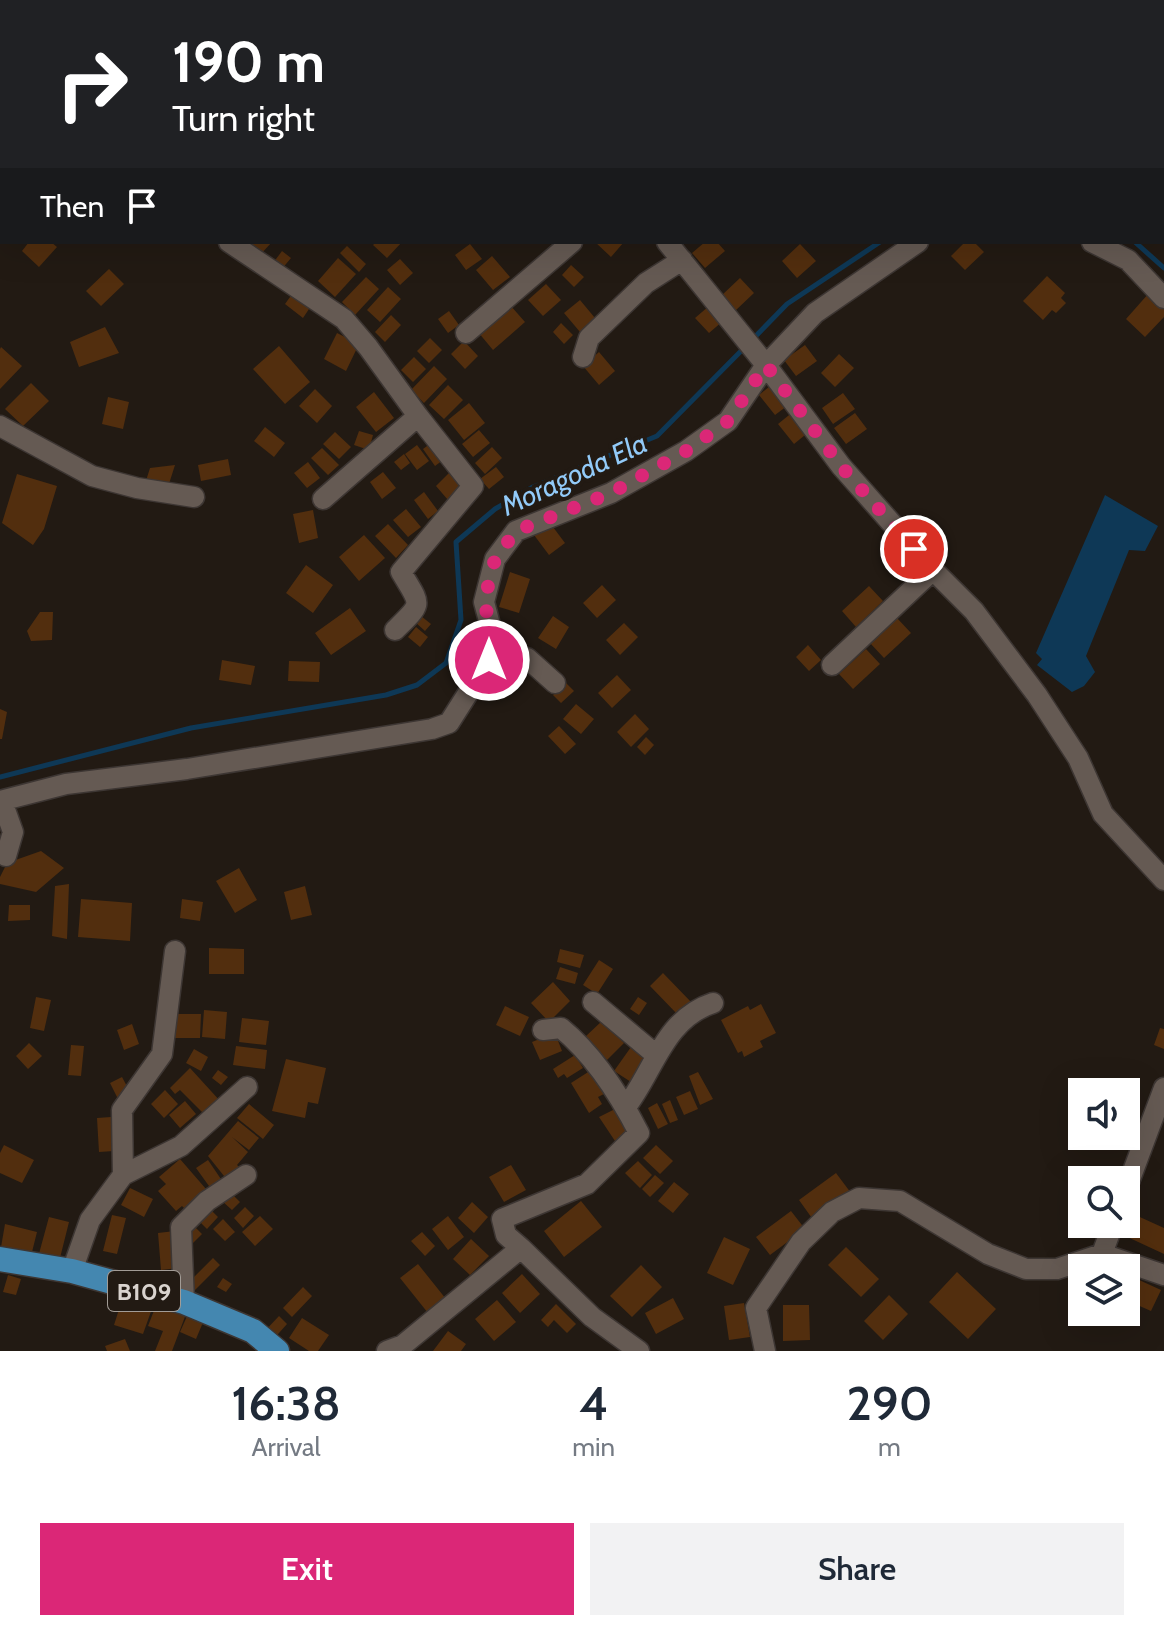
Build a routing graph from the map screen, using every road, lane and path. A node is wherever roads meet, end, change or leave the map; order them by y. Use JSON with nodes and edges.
{"nodes":[{"id":1,"x":232,"y":244,"type":"edge"},
{"id":2,"x":570,"y":244,"type":"edge"},
{"id":3,"x":669,"y":244,"type":"edge"},
{"id":4,"x":915,"y":244,"type":"edge"},
{"id":5,"x":1096,"y":244,"type":"edge"},
{"id":6,"x":682,"y":260,"type":"junction"},
{"id":7,"x":1164,"y":298,"type":"edge"},
{"id":8,"x":466,"y":333,"type":"dead end"},
{"id":9,"x":583,"y":357,"type":"dead end"},
{"id":10,"x":766,"y":365,"type":"junction"},
{"id":11,"x":418,"y":416,"type":"junction"},
{"id":12,"x":0,"y":426,"type":"edge"},
{"id":13,"x":194,"y":497,"type":"dead end"},
{"id":14,"x":323,"y":499,"type":"dead end"},
{"id":15,"x":933,"y":570,"type":"junction"},
{"id":16,"x":395,"y":630,"type":"dead end"},
{"id":17,"x":489,"y":660,"type":"junction"},
{"id":18,"x":832,"y":665,"type":"dead end"},
{"id":19,"x":555,"y":683,"type":"dead end"},
{"id":20,"x":1,"y":801,"type":"edge"},
{"id":21,"x":6,"y":856,"type":"dead end"},
{"id":22,"x":1164,"y":880,"type":"edge"},
{"id":23,"x":175,"y":951,"type":"dead end"},
{"id":24,"x":593,"y":1002,"type":"dead end"},
{"id":25,"x":713,"y":1003,"type":"dead end"},
{"id":26,"x":543,"y":1030,"type":"dead end"},
{"id":27,"x":655,"y":1054,"type":"junction"},
{"id":28,"x":247,"y":1087,"type":"dead end"},
{"id":29,"x":1164,"y":1088,"type":"edge"},
{"id":30,"x":626,"y":1107,"type":"junction"},
{"id":31,"x":1135,"y":1166,"type":"edge"},
{"id":32,"x":123,"y":1175,"type":"junction"},
{"id":33,"x":246,"y":1175,"type":"dead end"},
{"id":34,"x":1108,"y":1238,"type":"edge"},
{"id":35,"x":521,"y":1248,"type":"junction"},
{"id":36,"x":1102,"y":1254,"type":"edge"},
{"id":37,"x":0,"y":1259,"type":"edge"},
{"id":38,"x":1068,"y":1265,"type":"edge"},
{"id":39,"x":1140,"y":1267,"type":"edge"},
{"id":40,"x":72,"y":1271,"type":"junction"},
{"id":41,"x":1164,"y":1275,"type":"edge"},
{"id":42,"x":184,"y":1302,"type":"junction"},
{"id":43,"x":277,"y":1351,"type":"edge"},
{"id":44,"x":389,"y":1351,"type":"edge"},
{"id":45,"x":639,"y":1351,"type":"edge"},
{"id":46,"x":765,"y":1351,"type":"edge"}],
"edges":[{"from":1,"to":11,"type":"street"},
{"from":2,"to":8,"type":"street"},
{"from":3,"to":6,"type":"street"},
{"from":4,"to":10,"type":"street"},
{"from":5,"to":7,"type":"street"},
{"from":6,"to":9,"type":"street"},
{"from":6,"to":10,"type":"street"},
{"from":10,"to":15,"type":"street"},
{"from":10,"to":17,"type":"street"},
{"from":11,"to":14,"type":"street"},
{"from":11,"to":16,"type":"street"},
{"from":12,"to":13,"type":"street"},
{"from":15,"to":18,"type":"street"},
{"from":15,"to":22,"type":"street"},
{"from":17,"to":19,"type":"street"},
{"from":17,"to":20,"type":"street"},
{"from":20,"to":21,"type":"street"},
{"from":23,"to":32,"type":"street"},
{"from":24,"to":27,"type":"street"},
{"from":25,"to":27,"type":"street"},
{"from":26,"to":30,"type":"street"},
{"from":27,"to":30,"type":"street"},
{"from":28,"to":32,"type":"street"},
{"from":29,"to":31,"type":"street"},
{"from":30,"to":35,"type":"street"},
{"from":32,"to":40,"type":"street"},
{"from":33,"to":42,"type":"street"},
{"from":34,"to":36,"type":"street"},
{"from":35,"to":44,"type":"street"},
{"from":35,"to":45,"type":"street"},
{"from":37,"to":40,"type":"main road","number":"B109"},
{"from":38,"to":46,"type":"street"},
{"from":39,"to":41,"type":"street"},
{"from":40,"to":42,"type":"main road","number":"B109"},
{"from":42,"to":43,"type":"main road","number":"B109"}]}
